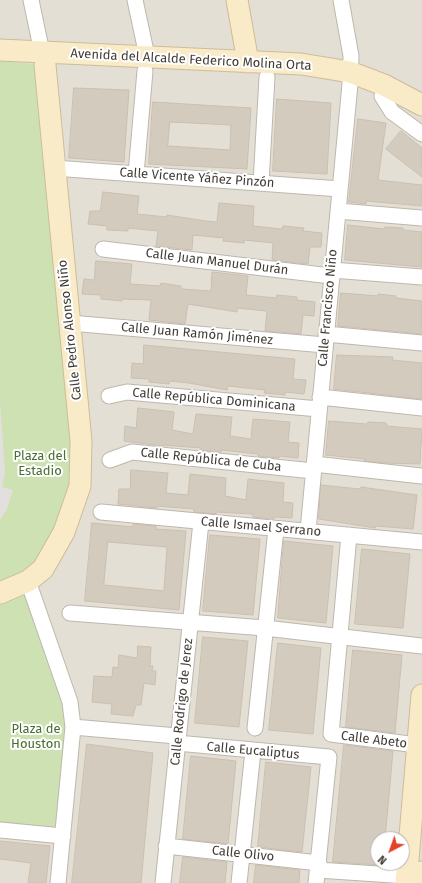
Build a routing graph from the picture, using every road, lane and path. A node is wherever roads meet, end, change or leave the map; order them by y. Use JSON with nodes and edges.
{"nodes":[{"id":1,"x":31,"y":0,"type":"edge"},
{"id":2,"x":135,"y":0,"type":"edge"},
{"id":3,"x":237,"y":0,"type":"edge"},
{"id":4,"x":341,"y":0,"type":"edge"},
{"id":5,"x":0,"y":50,"type":"edge"},
{"id":6,"x":43,"y":58,"type":"junction"},
{"id":7,"x":0,"y":61,"type":"edge"},
{"id":8,"x":248,"y":62,"type":"junction"},
{"id":9,"x":146,"y":64,"type":"junction"},
{"id":10,"x":267,"y":77,"type":"junction"},
{"id":11,"x":350,"y":78,"type":"junction"},
{"id":12,"x":382,"y":96,"type":"junction"},
{"id":13,"x":422,"y":105,"type":"edge"},
{"id":14,"x":422,"y":117,"type":"edge"},
{"id":15,"x":422,"y":134,"type":"edge"},
{"id":16,"x":54,"y":168,"type":"junction"},
{"id":17,"x":136,"y":174,"type":"junction"},
{"id":18,"x":261,"y":183,"type":"junction"},
{"id":19,"x":340,"y":189,"type":"junction"},
{"id":20,"x":338,"y":211,"type":"junction"},
{"id":21,"x":422,"y":218,"type":"edge"},
{"id":22,"x":103,"y":249,"type":"dead end"},
{"id":23,"x":332,"y":273,"type":"junction"},
{"id":24,"x":422,"y":277,"type":"edge"},
{"id":25,"x":70,"y":323,"type":"junction"},
{"id":26,"x":325,"y":339,"type":"junction"},
{"id":27,"x":422,"y":343,"type":"edge"},
{"id":28,"x":109,"y":396,"type":"dead end"},
{"id":29,"x":319,"y":403,"type":"junction"},
{"id":30,"x":422,"y":408,"type":"edge"},
{"id":31,"x":110,"y":460,"type":"dead end"},
{"id":32,"x":313,"y":468,"type":"junction"},
{"id":33,"x":422,"y":476,"type":"edge"},
{"id":34,"x":101,"y":512,"type":"dead end"},
{"id":35,"x":201,"y":522,"type":"junction"},
{"id":36,"x":276,"y":529,"type":"junction"},
{"id":37,"x":308,"y":531,"type":"junction"},
{"id":38,"x":349,"y":535,"type":"junction"},
{"id":39,"x":422,"y":542,"type":"edge"},
{"id":40,"x":28,"y":581,"type":"junction"},
{"id":41,"x":0,"y":593,"type":"edge"},
{"id":42,"x":70,"y":613,"type":"dead end"},
{"id":43,"x":191,"y":623,"type":"junction"},
{"id":44,"x":265,"y":628,"type":"junction"},
{"id":45,"x":341,"y":636,"type":"junction"},
{"id":46,"x":422,"y":646,"type":"edge"},
{"id":47,"x":422,"y":695,"type":"edge"},
{"id":48,"x":73,"y":727,"type":"junction"},
{"id":49,"x":255,"y":728,"type":"dead end"},
{"id":50,"x":177,"y":740,"type":"junction"},
{"id":51,"x":417,"y":745,"type":"junction"},
{"id":52,"x":253,"y":751,"type":"junction"},
{"id":53,"x":0,"y":830,"type":"edge"},
{"id":54,"x":63,"y":836,"type":"junction"},
{"id":55,"x":166,"y":846,"type":"junction"},
{"id":56,"x":242,"y":854,"type":"junction"},
{"id":57,"x":318,"y":872,"type":"edge"},
{"id":58,"x":414,"y":879,"type":"edge"},
{"id":59,"x":58,"y":883,"type":"edge"},
{"id":60,"x":163,"y":883,"type":"edge"},
{"id":61,"x":239,"y":883,"type":"edge"}],
"edges":[{"from":1,"to":6,"type":"street"},
{"from":2,"to":9,"type":"street"},
{"from":3,"to":8,"type":"main road"},
{"from":4,"to":11,"type":"street","name":"Calle Francisco Niño"},
{"from":5,"to":6,"type":"main road","name":"Avenida del Alcalde Federico Molina Orta"},
{"from":6,"to":7,"type":"main road","name":"Avenida del Alcalde Federico Molina Orta"},
{"from":6,"to":9,"type":"main road","name":"Avenida del Alcalde Federico Molina Orta"},
{"from":6,"to":16,"type":"main road","name":"Calle Pedro Alonso Niño"},
{"from":8,"to":9,"type":"main road","name":"Avenida del Alcalde Federico Molina Orta"},
{"from":8,"to":11,"type":"main road","name":"Avenida del Alcalde Federico Molina Orta"},
{"from":9,"to":10,"type":"main road","name":"Avenida del Alcalde Federico Molina Orta"},
{"from":9,"to":17,"type":"street"},
{"from":10,"to":11,"type":"main road","name":"Avenida del Alcalde Federico Molina Orta"},
{"from":10,"to":18,"type":"street"},
{"from":11,"to":12,"type":"main road","name":"Avenida del Alcalde Federico Molina Orta"},
{"from":11,"to":13,"type":"main road","name":"Avenida del Alcalde Federico Molina Orta"},
{"from":11,"to":19,"type":"street","name":"Calle Francisco Niño"},
{"from":12,"to":14,"type":"main road","name":"Avenida del Alcalde Federico Molina Orta"},
{"from":12,"to":15,"type":"street"},
{"from":16,"to":17,"type":"street","name":"Calle Vicente Yáñez Pinzón"},
{"from":16,"to":25,"type":"main road","name":"Calle Pedro Alonso Niño"},
{"from":17,"to":18,"type":"street","name":"Calle Vicente Yáñez Pinzón"},
{"from":18,"to":19,"type":"street","name":"Calle Vicente Yáñez Pinzón"},
{"from":19,"to":20,"type":"street","name":"Calle Francisco Niño"},
{"from":20,"to":21,"type":"street"},
{"from":20,"to":23,"type":"street","name":"Calle Francisco Niño"},
{"from":22,"to":23,"type":"street","name":"Calle Juan Manuel Durán"},
{"from":23,"to":24,"type":"street","name":"Calle Juan Manuel Durán"},
{"from":23,"to":26,"type":"street","name":"Calle Francisco Niño"},
{"from":25,"to":26,"type":"street","name":"Calle Juan Ramón Jiménez"},
{"from":25,"to":40,"type":"main road","name":"Calle Pedro Alonso Niño"},
{"from":26,"to":27,"type":"street","name":"Calle Juan Ramón Jiménez"},
{"from":26,"to":29,"type":"street","name":"Calle Francisco Niño"},
{"from":28,"to":29,"type":"street","name":"Calle República Dominicana"},
{"from":29,"to":30,"type":"street","name":"Calle República Dominicana"},
{"from":29,"to":32,"type":"street","name":"Calle Francisco Niño"},
{"from":31,"to":32,"type":"street","name":"Calle República de Cuba"},
{"from":32,"to":33,"type":"street","name":"Calle República de Cuba"},
{"from":32,"to":37,"type":"street","name":"Calle Francisco Niño"},
{"from":34,"to":35,"type":"street","name":"Calle Ismael Serrano"},
{"from":35,"to":36,"type":"street","name":"Calle Ismael Serrano"},
{"from":35,"to":43,"type":"street","name":"Calle Rodrigo de Jerez"},
{"from":36,"to":37,"type":"street","name":"Calle Ismael Serrano"},
{"from":36,"to":44,"type":"street"},
{"from":37,"to":38,"type":"street","name":"Calle Ismael Serrano"},
{"from":38,"to":39,"type":"street","name":"Calle Ismael Serrano"},
{"from":38,"to":45,"type":"street"},
{"from":40,"to":41,"type":"main road"},
{"from":40,"to":48,"type":"street"},
{"from":42,"to":43,"type":"street"},
{"from":43,"to":44,"type":"street"},
{"from":43,"to":50,"type":"street","name":"Calle Rodrigo de Jerez"},
{"from":44,"to":45,"type":"street"},
{"from":44,"to":49,"type":"street"},
{"from":45,"to":46,"type":"street"},
{"from":45,"to":51,"type":"street","name":"Calle Abeto"},
{"from":47,"to":51,"type":"main road"},
{"from":48,"to":50,"type":"street","name":"Calle Eucaliptus"},
{"from":48,"to":54,"type":"street"},
{"from":50,"to":52,"type":"street","name":"Calle Eucaliptus"},
{"from":50,"to":55,"type":"street","name":"Calle Rodrigo de Jerez"},
{"from":51,"to":58,"type":"main road"},
{"from":52,"to":56,"type":"street"},
{"from":52,"to":57,"type":"street","name":"Calle Eucaliptus"},
{"from":53,"to":54,"type":"street"},
{"from":54,"to":59,"type":"street"},
{"from":55,"to":56,"type":"street","name":"Calle Olivo"},
{"from":55,"to":60,"type":"street","name":"Calle Rodrigo de Jerez"},
{"from":56,"to":57,"type":"street","name":"Calle Olivo"},
{"from":56,"to":61,"type":"street"},
{"from":57,"to":58,"type":"street","name":"Calle Olivo"}]}
